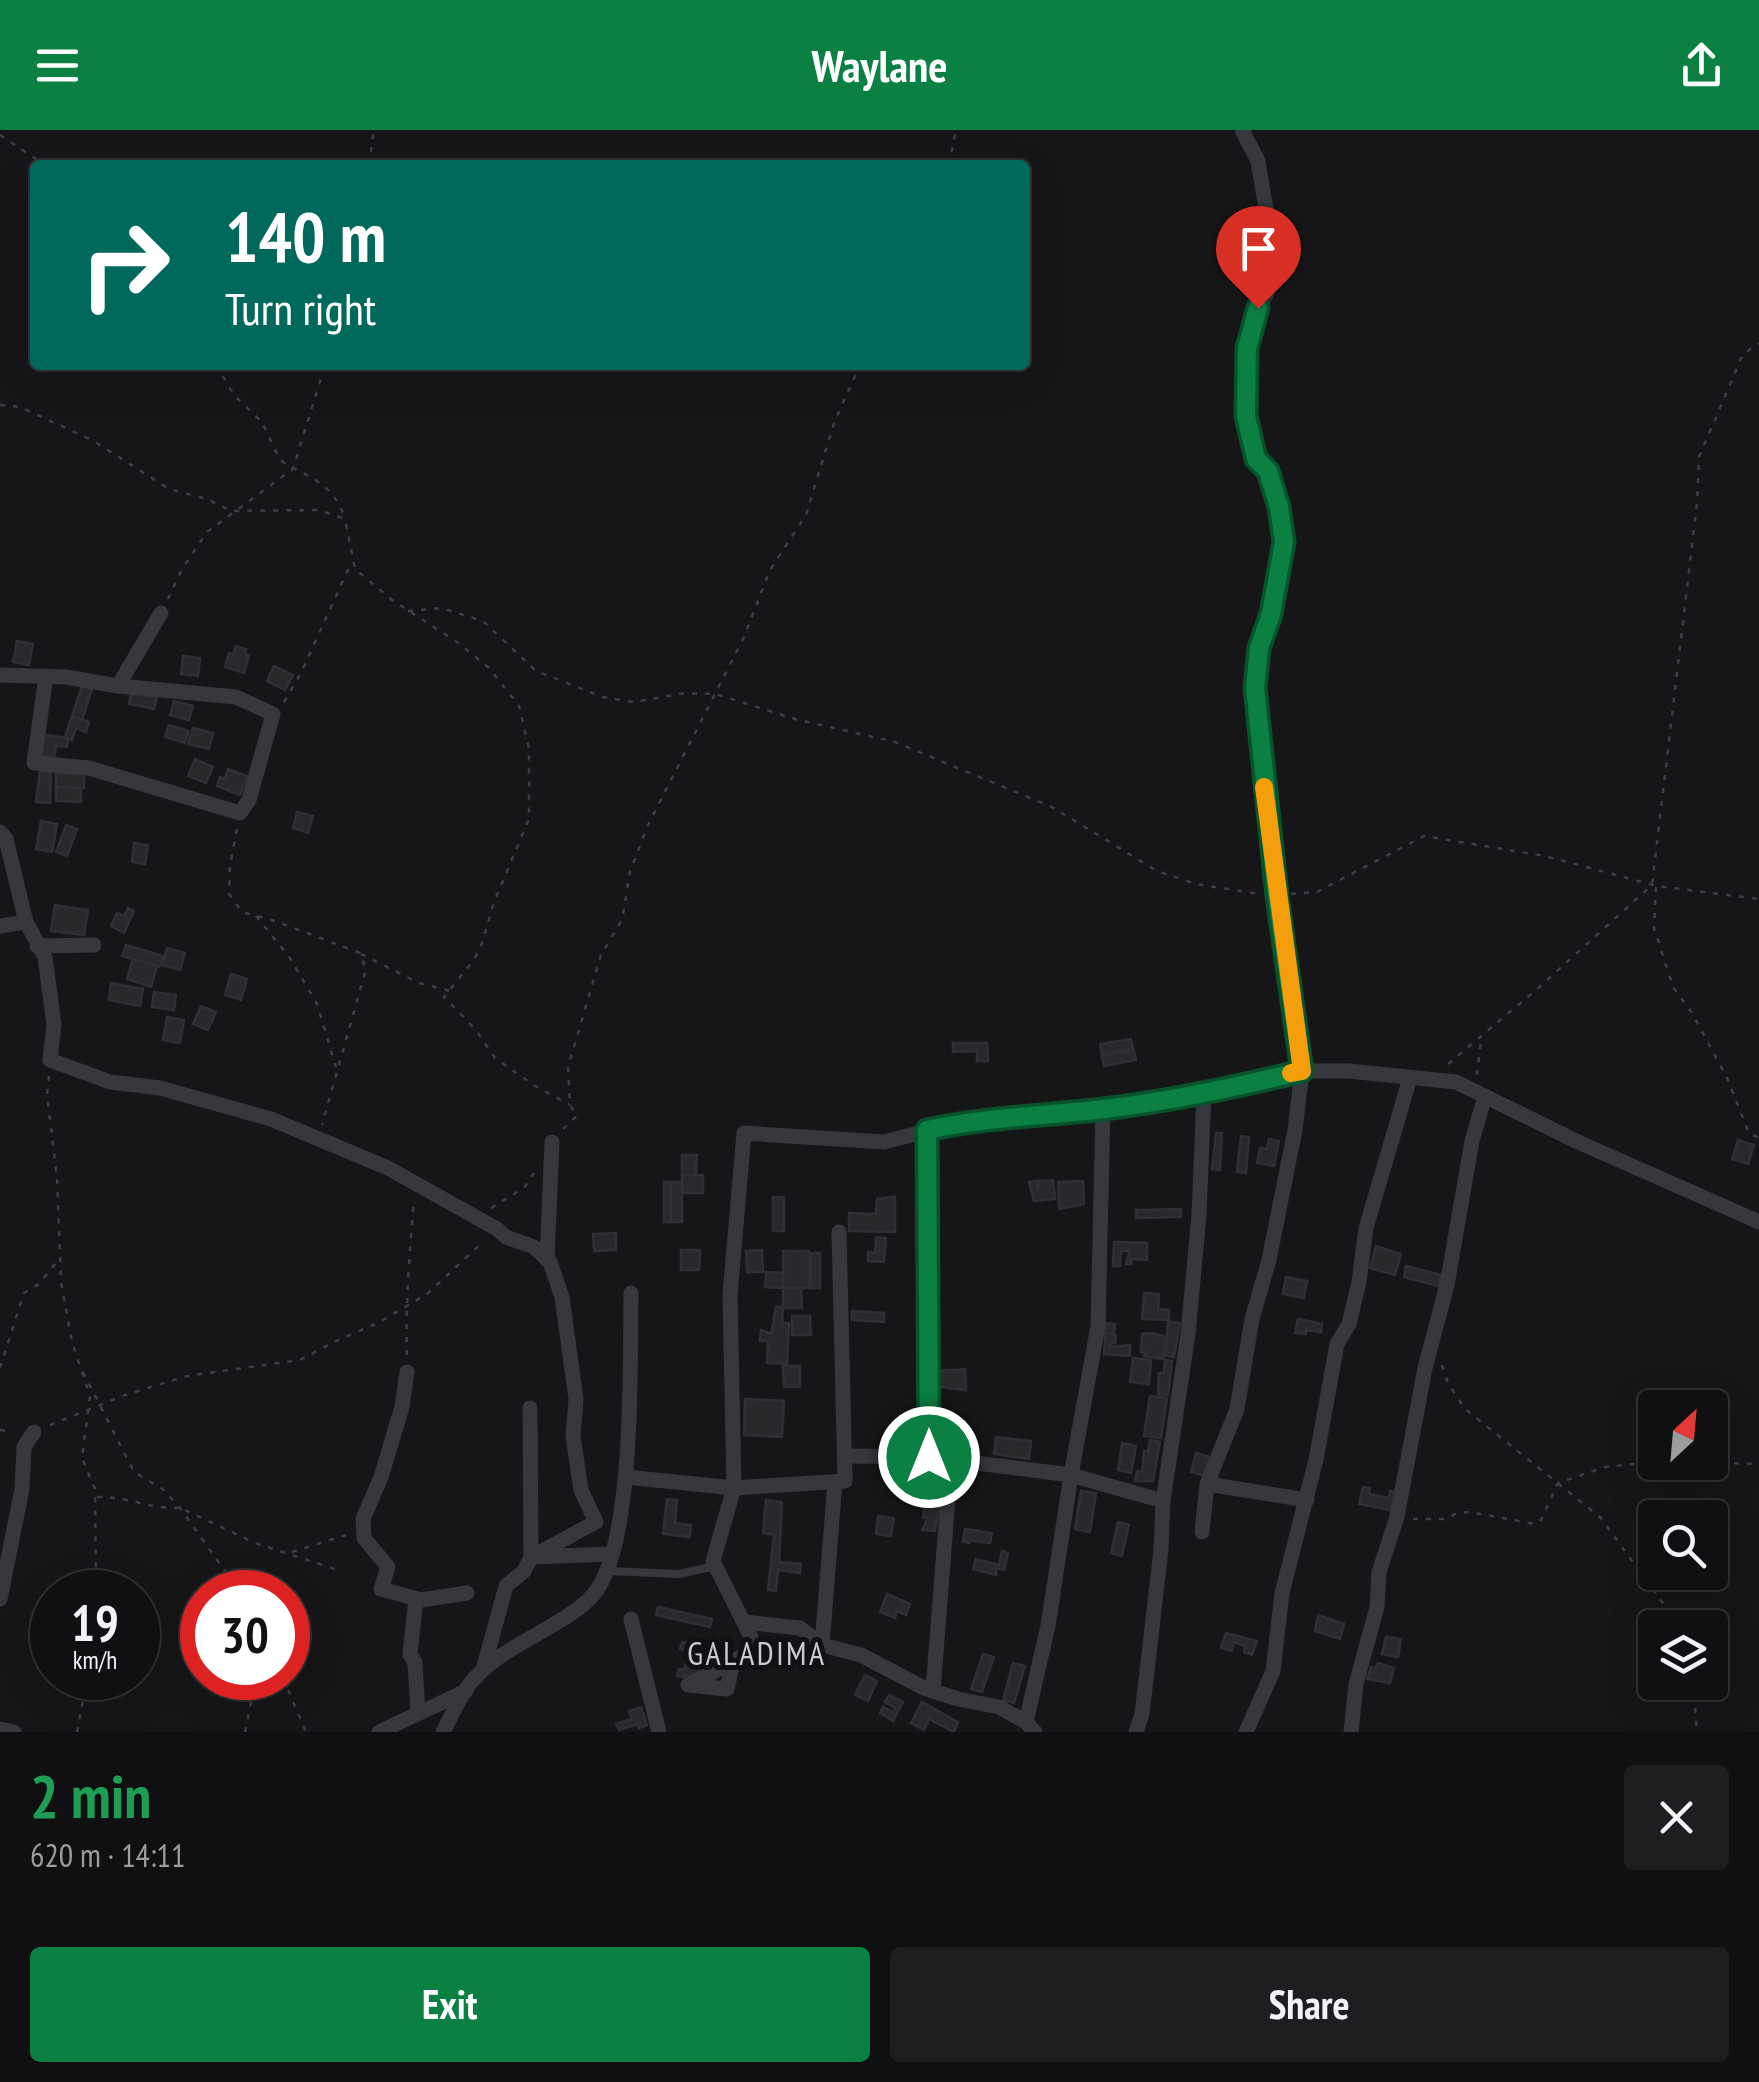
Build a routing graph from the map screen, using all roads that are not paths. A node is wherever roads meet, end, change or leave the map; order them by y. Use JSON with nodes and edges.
{"nodes":[{"id":1,"x":1242,"y":130,"type":"edge"},
{"id":2,"x":161,"y":614,"type":"road end"},
{"id":3,"x":0,"y":675,"type":"edge"},
{"id":4,"x":46,"y":676,"type":"junction"},
{"id":5,"x":118,"y":686,"type":"junction"},
{"id":6,"x":0,"y":832,"type":"edge"},
{"id":7,"x":26,"y":922,"type":"junction"},
{"id":8,"x":0,"y":926,"type":"edge"},
{"id":9,"x":94,"y":945,"type":"dead end"},
{"id":10,"x":37,"y":946,"type":"junction"},
{"id":11,"x":1302,"y":1071,"type":"junction"},
{"id":12,"x":1410,"y":1078,"type":"junction"},
{"id":13,"x":1204,"y":1093,"type":"junction"},
{"id":14,"x":1485,"y":1096,"type":"junction"},
{"id":15,"x":1103,"y":1109,"type":"junction"},
{"id":16,"x":927,"y":1130,"type":"junction"},
{"id":17,"x":552,"y":1142,"type":"road end"},
{"id":18,"x":1759,"y":1222,"type":"edge"},
{"id":19,"x":839,"y":1232,"type":"dead end"},
{"id":20,"x":547,"y":1260,"type":"junction"},
{"id":21,"x":630,"y":1293,"type":"dead end"},
{"id":22,"x":407,"y":1372,"type":"road end"},
{"id":23,"x":530,"y":1408,"type":"dead end"},
{"id":24,"x":34,"y":1432,"type":"road end"},
{"id":25,"x":846,"y":1456,"type":"junction"},
{"id":26,"x":929,"y":1457,"type":"junction"},
{"id":27,"x":951,"y":1460,"type":"junction"},
{"id":28,"x":1071,"y":1475,"type":"junction"},
{"id":29,"x":626,"y":1478,"type":"junction"},
{"id":30,"x":835,"y":1482,"type":"junction"},
{"id":31,"x":1207,"y":1484,"type":"junction"},
{"id":32,"x":734,"y":1488,"type":"junction"},
{"id":33,"x":1164,"y":1500,"type":"junction"},
{"id":34,"x":1307,"y":1500,"type":"junction"},
{"id":35,"x":1202,"y":1532,"type":"dead end"},
{"id":36,"x":610,"y":1554,"type":"junction"},
{"id":37,"x":531,"y":1557,"type":"junction"},
{"id":38,"x":715,"y":1566,"type":"junction"},
{"id":39,"x":609,"y":1571,"type":"junction"},
{"id":40,"x":467,"y":1593,"type":"dead end"},
{"id":41,"x":416,"y":1598,"type":"junction"},
{"id":42,"x":0,"y":1600,"type":"edge"},
{"id":43,"x":631,"y":1620,"type":"dead end"},
{"id":44,"x":744,"y":1622,"type":"junction"},
{"id":45,"x":822,"y":1644,"type":"junction"},
{"id":46,"x":732,"y":1662,"type":"dead end"},
{"id":47,"x":483,"y":1670,"type":"junction"},
{"id":48,"x":466,"y":1691,"type":"junction"},
{"id":49,"x":934,"y":1691,"type":"junction"},
{"id":50,"x":418,"y":1714,"type":"junction"},
{"id":51,"x":1031,"y":1727,"type":"edge"},
{"id":52,"x":0,"y":1729,"type":"edge"},
{"id":53,"x":14,"y":1732,"type":"edge"},
{"id":54,"x":379,"y":1732,"type":"edge"},
{"id":55,"x":443,"y":1732,"type":"edge"},
{"id":56,"x":659,"y":1732,"type":"edge"},
{"id":57,"x":1136,"y":1732,"type":"edge"},
{"id":58,"x":1246,"y":1732,"type":"edge"},
{"id":59,"x":1351,"y":1732,"type":"edge"}],
"edges":[{"from":1,"to":11,"type":"street"},
{"from":2,"to":5,"type":"street"},
{"from":3,"to":4,"type":"street"},
{"from":4,"to":5,"type":"street"},
{"from":4,"to":5,"type":"street"},
{"from":6,"to":7,"type":"street"},
{"from":7,"to":8,"type":"street"},
{"from":7,"to":10,"type":"street"},
{"from":9,"to":10,"type":"street"},
{"from":10,"to":20,"type":"street"},
{"from":11,"to":12,"type":"street"},
{"from":11,"to":13,"type":"street"},
{"from":11,"to":31,"type":"street"},
{"from":12,"to":14,"type":"street"},
{"from":12,"to":34,"type":"street"},
{"from":13,"to":15,"type":"street"},
{"from":13,"to":33,"type":"street"},
{"from":14,"to":18,"type":"street"},
{"from":14,"to":59,"type":"street"},
{"from":15,"to":16,"type":"street"},
{"from":15,"to":28,"type":"street"},
{"from":16,"to":26,"type":"street"},
{"from":16,"to":32,"type":"street"},
{"from":17,"to":20,"type":"street"},
{"from":19,"to":25,"type":"street"},
{"from":20,"to":37,"type":"street"},
{"from":21,"to":29,"type":"street"},
{"from":22,"to":41,"type":"street"},
{"from":23,"to":37,"type":"street"},
{"from":24,"to":42,"type":"street"},
{"from":25,"to":26,"type":"street"},
{"from":25,"to":30,"type":"street"},
{"from":26,"to":27,"type":"street"},
{"from":27,"to":28,"type":"street"},
{"from":27,"to":49,"type":"street"},
{"from":28,"to":33,"type":"street"},
{"from":28,"to":51,"type":"street"},
{"from":29,"to":32,"type":"street"},
{"from":29,"to":36,"type":"street"},
{"from":30,"to":32,"type":"street"},
{"from":30,"to":45,"type":"street"},
{"from":31,"to":34,"type":"street"},
{"from":31,"to":35,"type":"street"},
{"from":32,"to":38,"type":"street"},
{"from":33,"to":57,"type":"street"},
{"from":34,"to":58,"type":"street"},
{"from":36,"to":37,"type":"street"},
{"from":36,"to":39,"type":"street"},
{"from":37,"to":47,"type":"street"},
{"from":38,"to":39,"type":"lane"},
{"from":38,"to":44,"type":"street"},
{"from":39,"to":47,"type":"street"},
{"from":40,"to":41,"type":"street"},
{"from":41,"to":50,"type":"street"},
{"from":43,"to":56,"type":"street"},
{"from":44,"to":45,"type":"street"},
{"from":44,"to":46,"type":"street"},
{"from":45,"to":49,"type":"street"},
{"from":47,"to":48,"type":"street"},
{"from":48,"to":50,"type":"street"},
{"from":48,"to":55,"type":"street"},
{"from":49,"to":51,"type":"street"},
{"from":50,"to":54,"type":"street"},
{"from":52,"to":53,"type":"street"}]}
